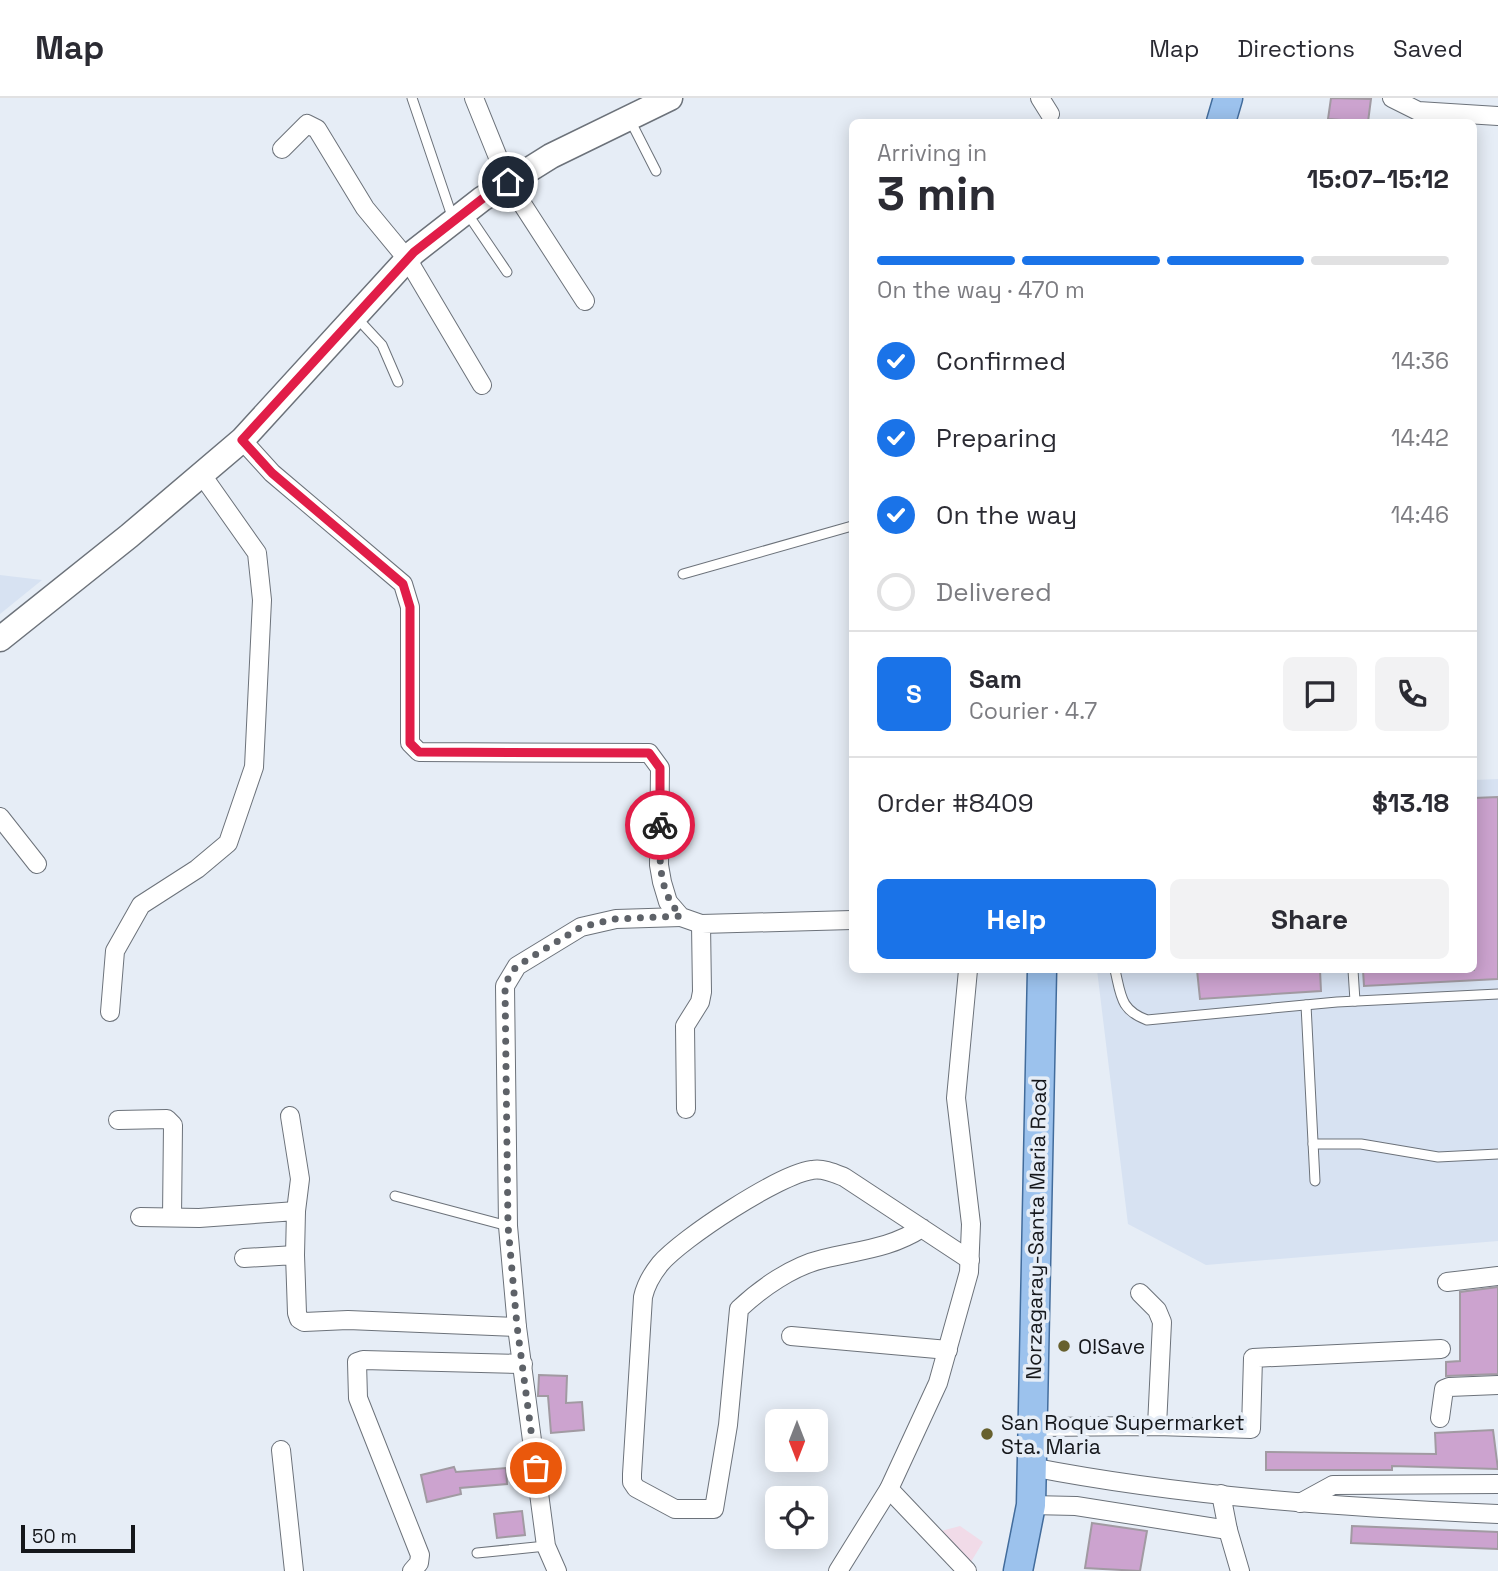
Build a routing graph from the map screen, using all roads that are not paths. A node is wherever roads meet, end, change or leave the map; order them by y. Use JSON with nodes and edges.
{"nodes":[{"id":1,"x":412,"y":98,"type":"edge"},
{"id":2,"x":474,"y":98,"type":"edge"},
{"id":3,"x":670,"y":98,"type":"edge"},
{"id":4,"x":1040,"y":98,"type":"edge"},
{"id":5,"x":1228,"y":98,"type":"edge"},
{"id":6,"x":1392,"y":98,"type":"edge"},
{"id":7,"x":1050,"y":114,"type":"dead end"},
{"id":8,"x":1498,"y":116,"type":"edge"},
{"id":9,"x":629,"y":117,"type":"junction"},
{"id":10,"x":1418,"y":117,"type":"edge"},
{"id":11,"x":1222,"y":119,"type":"edge"},
{"id":12,"x":282,"y":149,"type":"dead end"},
{"id":13,"x":656,"y":171,"type":"dead end"},
{"id":14,"x":508,"y":182,"type":"junction"},
{"id":15,"x":460,"y":215,"type":"junction"},
{"id":16,"x":408,"y":260,"type":"junction"},
{"id":17,"x":507,"y":272,"type":"dead end"},
{"id":18,"x":585,"y":301,"type":"dead end"},
{"id":19,"x":356,"y":317,"type":"junction"},
{"id":20,"x":398,"y":382,"type":"dead end"},
{"id":21,"x":482,"y":384,"type":"dead end"},
{"id":22,"x":242,"y":440,"type":"junction"},
{"id":23,"x":202,"y":475,"type":"junction"},
{"id":24,"x":849,"y":527,"type":"edge"},
{"id":25,"x":682,"y":574,"type":"dead end"},
{"id":26,"x":0,"y":639,"type":"edge"},
{"id":27,"x":0,"y":817,"type":"edge"},
{"id":28,"x":37,"y":864,"type":"dead end"},
{"id":29,"x":681,"y":916,"type":"junction"},
{"id":30,"x":849,"y":920,"type":"edge"},
{"id":31,"x":701,"y":924,"type":"junction"},
{"id":32,"x":968,"y":973,"type":"edge"},
{"id":33,"x":1042,"y":973,"type":"edge"},
{"id":34,"x":1116,"y":973,"type":"edge"},
{"id":35,"x":1353,"y":973,"type":"edge"},
{"id":36,"x":1498,"y":994,"type":"edge"},
{"id":37,"x":1355,"y":1001,"type":"junction"},
{"id":38,"x":1306,"y":1005,"type":"junction"},
{"id":39,"x":110,"y":1013,"type":"dead end"},
{"id":40,"x":686,"y":1110,"type":"dead end"},
{"id":41,"x":290,"y":1115,"type":"dead end"},
{"id":42,"x":118,"y":1119,"type":"dead end"},
{"id":43,"x":1313,"y":1144,"type":"junction"},
{"id":44,"x":1498,"y":1154,"type":"edge"},
{"id":45,"x":1315,"y":1181,"type":"dead end"},
{"id":46,"x":395,"y":1196,"type":"dead end"},
{"id":47,"x":296,"y":1212,"type":"junction"},
{"id":48,"x":140,"y":1217,"type":"dead end"},
{"id":49,"x":173,"y":1217,"type":"junction"},
{"id":50,"x":508,"y":1226,"type":"junction"},
{"id":51,"x":922,"y":1228,"type":"junction"},
{"id":52,"x":295,"y":1255,"type":"junction"},
{"id":53,"x":244,"y":1258,"type":"dead end"},
{"id":54,"x":970,"y":1260,"type":"junction"},
{"id":55,"x":1498,"y":1276,"type":"edge"},
{"id":56,"x":1447,"y":1282,"type":"dead end"},
{"id":57,"x":1140,"y":1293,"type":"dead end"},
{"id":58,"x":517,"y":1326,"type":"junction"},
{"id":59,"x":791,"y":1336,"type":"dead end"},
{"id":60,"x":1441,"y":1349,"type":"dead end"},
{"id":61,"x":948,"y":1350,"type":"junction"},
{"id":62,"x":523,"y":1364,"type":"junction"},
{"id":63,"x":1498,"y":1385,"type":"edge"},
{"id":64,"x":1440,"y":1418,"type":"dead end"},
{"id":65,"x":1157,"y":1426,"type":"junction"},
{"id":66,"x":1031,"y":1427,"type":"junction"},
{"id":67,"x":281,"y":1450,"type":"dead end"},
{"id":68,"x":1031,"y":1467,"type":"junction"},
{"id":69,"x":1498,"y":1483,"type":"edge"},
{"id":70,"x":889,"y":1489,"type":"junction"},
{"id":71,"x":1222,"y":1494,"type":"junction"},
{"id":72,"x":1300,"y":1504,"type":"junction"},
{"id":73,"x":1031,"y":1505,"type":"junction"},
{"id":74,"x":1498,"y":1514,"type":"edge"},
{"id":75,"x":1228,"y":1530,"type":"junction"},
{"id":76,"x":545,"y":1546,"type":"junction"},
{"id":77,"x":477,"y":1553,"type":"dead end"},
{"id":78,"x":294,"y":1571,"type":"edge"},
{"id":79,"x":412,"y":1571,"type":"edge"},
{"id":80,"x":557,"y":1571,"type":"edge"},
{"id":81,"x":838,"y":1571,"type":"edge"},
{"id":82,"x":967,"y":1571,"type":"edge"},
{"id":83,"x":1018,"y":1571,"type":"edge"},
{"id":84,"x":1240,"y":1571,"type":"edge"}],
"edges":[{"from":1,"to":15,"type":"lane"},
{"from":2,"to":14,"type":"street"},
{"from":3,"to":9,"type":"main road"},
{"from":4,"to":7,"type":"street"},
{"from":5,"to":11,"type":"main road"},
{"from":6,"to":10,"type":"street"},
{"from":8,"to":10,"type":"street"},
{"from":9,"to":13,"type":"lane"},
{"from":9,"to":14,"type":"main road"},
{"from":12,"to":16,"type":"street"},
{"from":14,"to":15,"type":"main road"},
{"from":14,"to":18,"type":"street"},
{"from":15,"to":16,"type":"main road"},
{"from":15,"to":17,"type":"lane"},
{"from":16,"to":19,"type":"main road"},
{"from":16,"to":21,"type":"street"},
{"from":19,"to":20,"type":"lane"},
{"from":19,"to":22,"type":"main road"},
{"from":22,"to":23,"type":"main road"},
{"from":22,"to":29,"type":"street"},
{"from":23,"to":26,"type":"main road"},
{"from":23,"to":39,"type":"street"},
{"from":24,"to":25,"type":"lane"},
{"from":27,"to":28,"type":"street"},
{"from":29,"to":31,"type":"street"},
{"from":29,"to":50,"type":"street"},
{"from":30,"to":31,"type":"street"},
{"from":31,"to":40,"type":"street"},
{"from":32,"to":54,"type":"street"},
{"from":33,"to":66,"type":"main road","name":"Norzagaray-Santa Maria Road"},
{"from":34,"to":38,"type":"lane"},
{"from":35,"to":37,"type":"lane"},
{"from":36,"to":37,"type":"lane"},
{"from":37,"to":38,"type":"lane"},
{"from":38,"to":43,"type":"lane"},
{"from":41,"to":47,"type":"street"},
{"from":42,"to":49,"type":"street"},
{"from":43,"to":44,"type":"lane"},
{"from":43,"to":45,"type":"lane"},
{"from":46,"to":50,"type":"lane"},
{"from":47,"to":49,"type":"street"},
{"from":47,"to":52,"type":"street"},
{"from":48,"to":49,"type":"street"},
{"from":50,"to":58,"type":"street"},
{"from":51,"to":51,"type":"street"},
{"from":51,"to":54,"type":"street"},
{"from":52,"to":53,"type":"street"},
{"from":52,"to":58,"type":"street"},
{"from":54,"to":61,"type":"street"},
{"from":55,"to":56,"type":"street"},
{"from":57,"to":65,"type":"street"},
{"from":58,"to":62,"type":"street"},
{"from":59,"to":61,"type":"street"},
{"from":60,"to":65,"type":"street"},
{"from":61,"to":70,"type":"street"},
{"from":62,"to":76,"type":"street"},
{"from":62,"to":79,"type":"street"},
{"from":63,"to":64,"type":"street"},
{"from":65,"to":66,"type":"street"},
{"from":66,"to":68,"type":"main road","name":"Norzagaray-Santa Maria Road"},
{"from":67,"to":78,"type":"street"},
{"from":68,"to":71,"type":"street"},
{"from":68,"to":73,"type":"main road","name":"Norzagaray-Santa Maria Road"},
{"from":69,"to":72,"type":"street"},
{"from":70,"to":81,"type":"street"},
{"from":70,"to":82,"type":"street"},
{"from":71,"to":72,"type":"street"},
{"from":71,"to":75,"type":"street"},
{"from":72,"to":74,"type":"street"},
{"from":73,"to":75,"type":"street"},
{"from":73,"to":83,"type":"main road","name":"Norzagaray-Santa Maria Road"},
{"from":75,"to":84,"type":"street"},
{"from":76,"to":77,"type":"lane"},
{"from":76,"to":80,"type":"street"}]}
